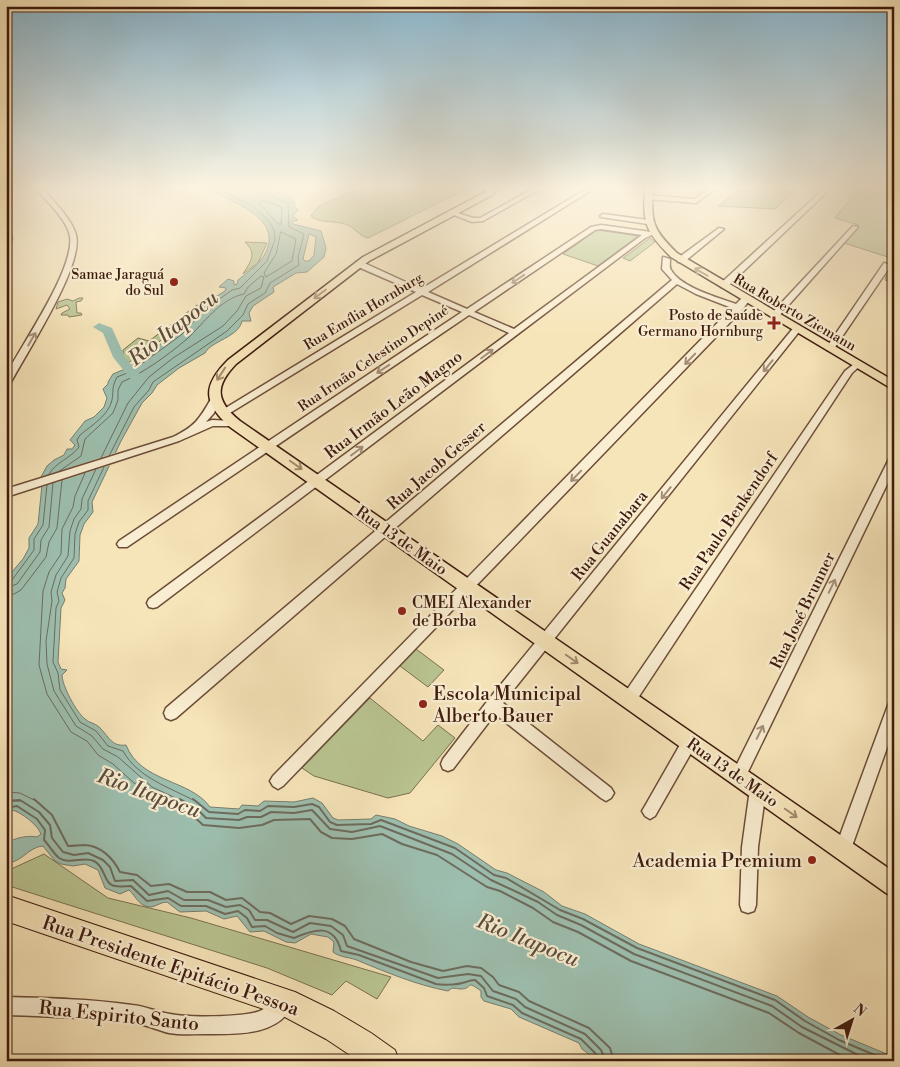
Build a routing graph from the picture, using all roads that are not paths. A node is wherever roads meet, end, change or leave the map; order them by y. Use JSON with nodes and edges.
{"nodes":[{"id":1,"x":73,"y":236,"type":"edge"},
{"id":2,"x":410,"y":236,"type":"edge"},
{"id":3,"x":513,"y":236,"type":"edge"},
{"id":4,"x":581,"y":236,"type":"edge"},
{"id":5,"x":644,"y":236,"type":"edge"},
{"id":6,"x":649,"y":236,"type":"edge"},
{"id":7,"x":712,"y":236,"type":"edge"},
{"id":8,"x":777,"y":236,"type":"edge"},
{"id":9,"x":846,"y":236,"type":"edge"},
{"id":10,"x":666,"y":259,"type":"dead end"},
{"id":11,"x":681,"y":260,"type":"junction"},
{"id":12,"x":359,"y":264,"type":"junction"},
{"id":13,"x":887,"y":265,"type":"dead end"},
{"id":14,"x":677,"y":280,"type":"junction"},
{"id":15,"x":724,"y":286,"type":"junction"},
{"id":16,"x":421,"y":292,"type":"junction"},
{"id":17,"x":747,"y":298,"type":"junction"},
{"id":18,"x":739,"y":308,"type":"junction"},
{"id":19,"x":468,"y":312,"type":"junction"},
{"id":20,"x":776,"y":315,"type":"junction"},
{"id":21,"x":798,"y":328,"type":"junction"},
{"id":22,"x":516,"y":332,"type":"junction"},
{"id":23,"x":830,"y":348,"type":"junction"},
{"id":24,"x":858,"y":364,"type":"junction"},
{"id":25,"x":6,"y":384,"type":"edge"},
{"id":26,"x":894,"y":386,"type":"edge"},
{"id":27,"x":214,"y":401,"type":"junction"},
{"id":28,"x":222,"y":414,"type":"junction"},
{"id":29,"x":236,"y":424,"type":"junction"},
{"id":30,"x":190,"y":432,"type":"junction"},
{"id":31,"x":269,"y":446,"type":"junction"},
{"id":32,"x":894,"y":459,"type":"edge"},
{"id":33,"x":318,"y":480,"type":"junction"},
{"id":34,"x":6,"y":493,"type":"edge"},
{"id":35,"x":386,"y":529,"type":"junction"},
{"id":36,"x":123,"y":544,"type":"dead end"},
{"id":37,"x":468,"y":586,"type":"junction"},
{"id":38,"x":153,"y":603,"type":"dead end"},
{"id":39,"x":546,"y":641,"type":"junction"},
{"id":40,"x":629,"y":699,"type":"junction"},
{"id":41,"x":494,"y":704,"type":"junction"},
{"id":42,"x":894,"y":708,"type":"edge"},
{"id":43,"x":171,"y":713,"type":"dead end"},
{"id":44,"x":690,"y":741,"type":"junction"},
{"id":45,"x":448,"y":764,"type":"dead end"},
{"id":46,"x":739,"y":775,"type":"junction"},
{"id":47,"x":278,"y":781,"type":"dead end"},
{"id":48,"x":758,"y":789,"type":"junction"},
{"id":49,"x":606,"y":793,"type":"dead end"},
{"id":50,"x":650,"y":811,"type":"dead end"},
{"id":51,"x":842,"y":849,"type":"junction"},
{"id":52,"x":894,"y":885,"type":"edge"},
{"id":53,"x":748,"y":906,"type":"dead end"},
{"id":54,"x":6,"y":908,"type":"edge"},
{"id":55,"x":285,"y":1002,"type":"junction"},
{"id":56,"x":6,"y":1006,"type":"edge"},
{"id":57,"x":384,"y":1061,"type":"edge"}],
"edges":[{"from":25,"to":1,"type":"street","one_way":true},
{"from":2,"to":12,"type":"main road"},
{"from":3,"to":16,"type":"street","name":"Rua Emília Hornburg"},
{"from":4,"to":19,"type":"street","name":"Rua Irmão Celestino Depiné","one_way":true},
{"from":5,"to":22,"type":"street","name":"Rua Irmão Leão Magno"},
{"from":6,"to":11,"type":"main road","name":"Rua Roberto Ziemann"},
{"from":7,"to":11,"type":"street"},
{"from":8,"to":15,"type":"street"},
{"from":9,"to":20,"type":"street"},
{"from":10,"to":14,"type":"street"},
{"from":15,"to":11,"type":"main road","name":"Rua Roberto Ziemann","one_way":true},
{"from":12,"to":16,"type":"street"},
{"from":12,"to":27,"type":"main road","one_way":true},
{"from":13,"to":23,"type":"street"},
{"from":14,"to":18,"type":"street"},
{"from":14,"to":35,"type":"street","name":"Rua Jacob Gesser"},
{"from":15,"to":17,"type":"main road","name":"Rua Roberto Ziemann"},
{"from":16,"to":19,"type":"street"},
{"from":16,"to":28,"type":"street","name":"Rua Emília Hornburg"},
{"from":17,"to":18,"type":"street"},
{"from":17,"to":20,"type":"main road","name":"Rua Roberto Ziemann"},
{"from":18,"to":37,"type":"street","one_way":true},
{"from":19,"to":22,"type":"street"},
{"from":19,"to":31,"type":"street","name":"Rua Irmão Celestino Depiné","one_way":true},
{"from":20,"to":21,"type":"main road","name":"Rua Roberto Ziemann"},
{"from":21,"to":23,"type":"main road","name":"Rua Roberto Ziemann"},
{"from":21,"to":39,"type":"street","name":"Rua Guanabara","one_way":true},
{"from":33,"to":22,"type":"street","name":"Rua Irmão Leão Magno","one_way":true},
{"from":23,"to":24,"type":"main road","name":"Rua Roberto Ziemann"},
{"from":24,"to":26,"type":"main road","name":"Rua Roberto Ziemann"},
{"from":24,"to":40,"type":"street","name":"Rua Paulo Benkendorf"},
{"from":27,"to":28,"type":"main road","name":"Rua 13 de Maio"},
{"from":27,"to":30,"type":"street"},
{"from":28,"to":29,"type":"main road","name":"Rua 13 de Maio"},
{"from":29,"to":30,"type":"street"},
{"from":29,"to":31,"type":"main road","name":"Rua 13 de Maio"},
{"from":30,"to":34,"type":"street"},
{"from":31,"to":33,"type":"main road","name":"Rua 13 de Maio","one_way":true},
{"from":31,"to":36,"type":"street","name":"Rua Irmão Celestino Depiné"},
{"from":46,"to":32,"type":"street","name":"Rua José Brunner","one_way":true},
{"from":33,"to":35,"type":"main road","name":"Rua 13 de Maio"},
{"from":33,"to":38,"type":"street","name":"Rua Irmão Leão Magno"},
{"from":35,"to":37,"type":"main road","name":"Rua 13 de Maio"},
{"from":35,"to":43,"type":"street","name":"Rua Jacob Gesser"},
{"from":37,"to":39,"type":"main road","name":"Rua 13 de Maio"},
{"from":37,"to":47,"type":"street"},
{"from":39,"to":40,"type":"main road","name":"Rua 13 de Maio","one_way":true},
{"from":39,"to":41,"type":"street","name":"Rua Guanabara"},
{"from":40,"to":44,"type":"main road","name":"Rua 13 de Maio"},
{"from":41,"to":45,"type":"street","name":"Rua Guanabara"},
{"from":41,"to":49,"type":"street"},
{"from":42,"to":51,"type":"street"},
{"from":44,"to":46,"type":"main road","name":"Rua 13 de Maio"},
{"from":44,"to":50,"type":"street"},
{"from":46,"to":48,"type":"main road","name":"Rua 13 de Maio"},
{"from":48,"to":51,"type":"main road","name":"Rua 13 de Maio","one_way":true},
{"from":48,"to":53,"type":"street"},
{"from":51,"to":52,"type":"main road","name":"Rua 13 de Maio"},
{"from":54,"to":55,"type":"highway","name":"Rua Presidente Epitácio Pessoa"},
{"from":55,"to":56,"type":"street","name":"Rua Espirito Santo"},
{"from":55,"to":57,"type":"highway","name":"Rua Presidente Epitácio Pessoa"}]}
